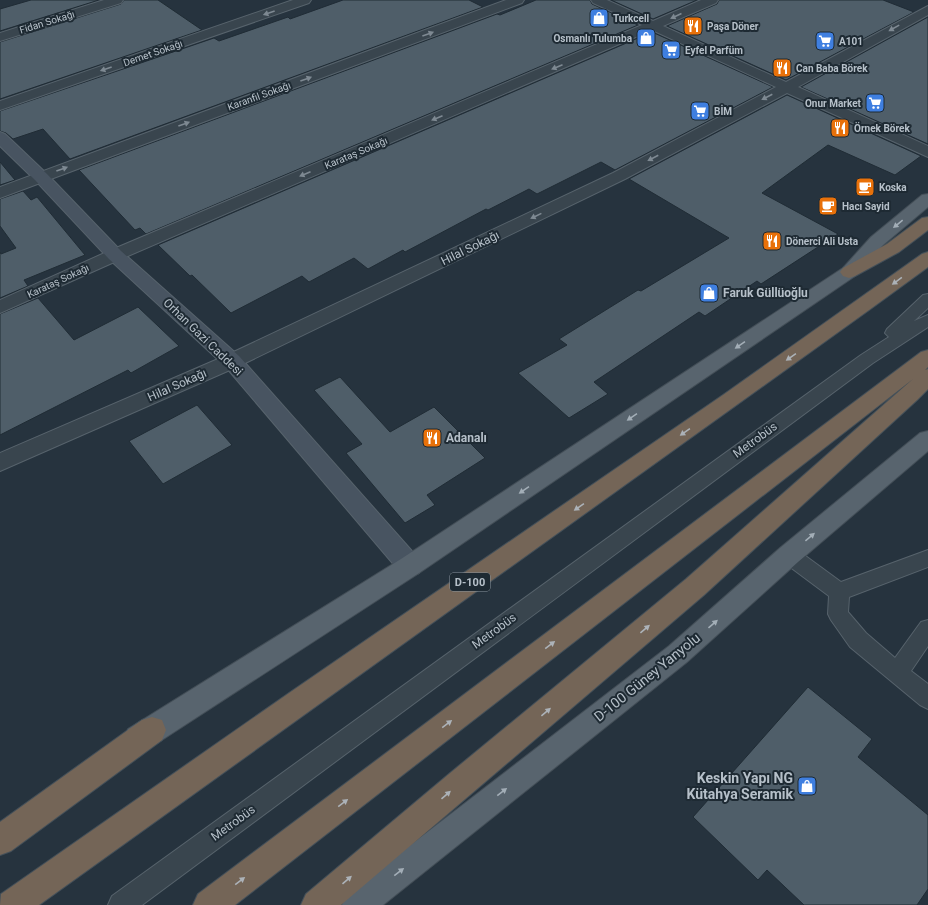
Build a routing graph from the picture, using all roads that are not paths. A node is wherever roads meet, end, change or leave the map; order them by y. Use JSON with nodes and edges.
{"nodes":[{"id":1,"x":117,"y":0,"type":"edge"},
{"id":2,"x":305,"y":0,"type":"edge"},
{"id":3,"x":518,"y":0,"type":"edge"},
{"id":4,"x":597,"y":0,"type":"edge"},
{"id":5,"x":712,"y":0,"type":"edge"},
{"id":6,"x":928,"y":10,"type":"edge"},
{"id":7,"x":654,"y":26,"type":"junction"},
{"id":8,"x":0,"y":37,"type":"edge"},
{"id":9,"x":787,"y":87,"type":"junction"},
{"id":10,"x":0,"y":106,"type":"edge"},
{"id":11,"x":0,"y":137,"type":"edge"},
{"id":12,"x":928,"y":152,"type":"edge"},
{"id":13,"x":41,"y":177,"type":"junction"},
{"id":14,"x":0,"y":193,"type":"edge"},
{"id":15,"x":928,"y":199,"type":"edge"},
{"id":16,"x":928,"y":222,"type":"edge"},
{"id":17,"x":115,"y":254,"type":"junction"},
{"id":18,"x":928,"y":258,"type":"edge"},
{"id":19,"x":849,"y":272,"type":"junction"},
{"id":20,"x":928,"y":299,"type":"edge"},
{"id":21,"x":0,"y":307,"type":"edge"},
{"id":22,"x":928,"y":320,"type":"edge"},
{"id":23,"x":928,"y":357,"type":"edge"},
{"id":24,"x":867,"y":358,"type":"junction"},
{"id":25,"x":232,"y":361,"type":"junction"},
{"id":26,"x":928,"y":376,"type":"edge"},
{"id":27,"x":926,"y":443,"type":"edge"},
{"id":28,"x":0,"y":462,"type":"edge"},
{"id":29,"x":789,"y":554,"type":"junction"},
{"id":30,"x":928,"y":558,"type":"edge"},
{"id":31,"x":410,"y":566,"type":"junction"},
{"id":32,"x":839,"y":592,"type":"junction"},
{"id":33,"x":928,"y":629,"type":"edge"},
{"id":34,"x":897,"y":673,"type":"junction"},
{"id":35,"x":928,"y":698,"type":"edge"},
{"id":36,"x":152,"y":730,"type":"junction"},
{"id":37,"x":0,"y":826,"type":"edge"},
{"id":38,"x":0,"y":840,"type":"edge"},
{"id":39,"x":12,"y":905,"type":"edge"},
{"id":40,"x":121,"y":905,"type":"edge"},
{"id":41,"x":209,"y":905,"type":"edge"},
{"id":42,"x":317,"y":905,"type":"edge"},
{"id":43,"x":358,"y":905,"type":"edge"}],
"edges":[{"from":1,"to":8,"type":"street","name":"Fidan Sokağı"},
{"from":2,"to":10,"type":"street","name":"Demet Sokağı","one_way":true},
{"from":13,"to":3,"type":"street","name":"Karanfil Sokağı","one_way":true},
{"from":4,"to":7,"type":"street"},
{"from":5,"to":7,"type":"street","name":"Karataş Sokağı","one_way":true},
{"from":6,"to":9,"type":"street","name":"Hilal Sokağı","one_way":true},
{"from":7,"to":9,"type":"street"},
{"from":7,"to":17,"type":"street","name":"Karataş Sokağı","one_way":true},
{"from":9,"to":12,"type":"street"},
{"from":9,"to":25,"type":"street","name":"Hilal Sokağı","one_way":true},
{"from":11,"to":13,"type":"main road","name":"Orhan Gazi Caddesi"},
{"from":13,"to":14,"type":"street","name":"Karanfil Sokağı"},
{"from":13,"to":17,"type":"main road","name":"Orhan Gazi Caddesi"},
{"from":15,"to":19,"type":"main road","one_way":true},
{"from":16,"to":19,"type":"highway"},
{"from":17,"to":21,"type":"street","name":"Karataş Sokağı"},
{"from":17,"to":25,"type":"main road","name":"Orhan Gazi Caddesi"},
{"from":18,"to":39,"type":"highway","number":"D-100","one_way":true},
{"from":19,"to":31,"type":"main road","one_way":true},
{"from":20,"to":24,"type":"lane","name":"Metrobüs"},
{"from":22,"to":24,"type":"lane","name":"Metrobüs"},
{"from":41,"to":23,"type":"highway","one_way":true},
{"from":24,"to":40,"type":"lane","name":"Metrobüs"},
{"from":25,"to":28,"type":"street","name":"Hilal Sokağı"},
{"from":25,"to":31,"type":"main road","name":"Orhan Gazi Caddesi"},
{"from":42,"to":26,"type":"highway","one_way":true},
{"from":29,"to":27,"type":"main road","name":"D-100 Güney Yanyolu","one_way":true},
{"from":29,"to":32,"type":"lane"},
{"from":43,"to":29,"type":"main road","name":"D-100 Güney Yanyolu","one_way":true},
{"from":30,"to":32,"type":"lane"},
{"from":31,"to":36,"type":"main road"},
{"from":32,"to":34,"type":"lane"},
{"from":33,"to":34,"type":"lane"},
{"from":34,"to":35,"type":"lane"},
{"from":36,"to":37,"type":"main road"},
{"from":36,"to":38,"type":"highway"}]}
